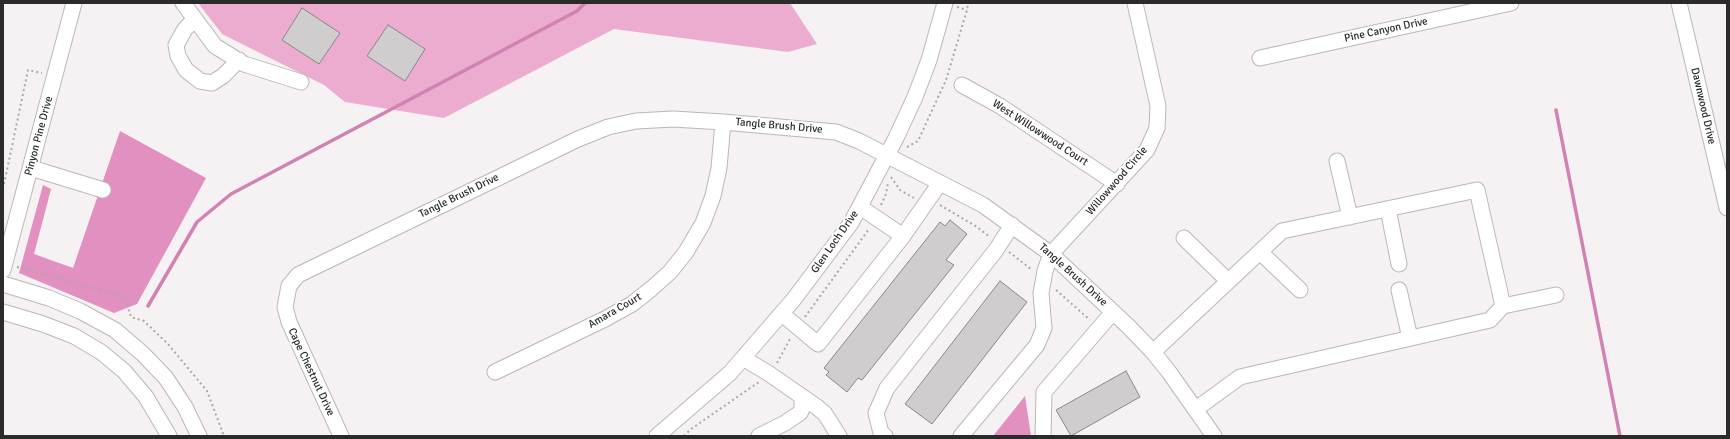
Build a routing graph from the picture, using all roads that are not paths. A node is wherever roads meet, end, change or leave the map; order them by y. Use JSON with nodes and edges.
{"nodes":[{"id":1,"x":74,"y":3,"type":"edge"},
{"id":2,"x":183,"y":3,"type":"edge"},
{"id":3,"x":945,"y":3,"type":"edge"},
{"id":4,"x":1135,"y":3,"type":"edge"},
{"id":5,"x":1511,"y":3,"type":"edge"},
{"id":6,"x":1679,"y":3,"type":"edge"},
{"id":7,"x":194,"y":19,"type":"junction"},
{"id":8,"x":1260,"y":58,"type":"dead end"},
{"id":9,"x":239,"y":60,"type":"junction"},
{"id":10,"x":301,"y":82,"type":"dead end"},
{"id":11,"x":962,"y":85,"type":"dead end"},
{"id":12,"x":723,"y":122,"type":"junction"},
{"id":13,"x":887,"y":156,"type":"junction"},
{"id":14,"x":1337,"y":161,"type":"dead end"},
{"id":15,"x":30,"y":168,"type":"junction"},
{"id":16,"x":940,"y":183,"type":"junction"},
{"id":17,"x":1117,"y":184,"type":"junction"},
{"id":18,"x":103,"y":190,"type":"dead end"},
{"id":19,"x":860,"y":207,"type":"junction"},
{"id":20,"x":1727,"y":208,"type":"edge"},
{"id":21,"x":1388,"y":209,"type":"junction"},
{"id":22,"x":1350,"y":217,"type":"junction"},
{"id":23,"x":1012,"y":225,"type":"junction"},
{"id":24,"x":903,"y":236,"type":"junction"},
{"id":25,"x":1184,"y":238,"type":"dead end"},
{"id":26,"x":1260,"y":252,"type":"junction"},
{"id":27,"x":1051,"y":254,"type":"junction"},
{"id":28,"x":1400,"y":264,"type":"dead end"},
{"id":29,"x":3,"y":270,"type":"edge"},
{"id":30,"x":1228,"y":281,"type":"junction"},
{"id":31,"x":3,"y":284,"type":"edge"},
{"id":32,"x":1300,"y":290,"type":"dead end"},
{"id":33,"x":1399,"y":290,"type":"dead end"},
{"id":34,"x":1556,"y":295,"type":"dead end"},
{"id":35,"x":1504,"y":306,"type":"junction"},
{"id":36,"x":285,"y":307,"type":"joint"},
{"id":37,"x":3,"y":312,"type":"edge"},
{"id":38,"x":1113,"y":312,"type":"junction"},
{"id":39,"x":782,"y":314,"type":"junction"},
{"id":40,"x":1410,"y":338,"type":"junction"},
{"id":41,"x":1153,"y":352,"type":"junction"},
{"id":42,"x":743,"y":358,"type":"junction"},
{"id":43,"x":495,"y":372,"type":"dead end"},
{"id":44,"x":802,"y":397,"type":"junction"},
{"id":45,"x":1196,"y":409,"type":"junction"},
{"id":46,"x":169,"y":436,"type":"edge"},
{"id":47,"x":199,"y":436,"type":"edge"},
{"id":48,"x":341,"y":436,"type":"edge"},
{"id":49,"x":657,"y":436,"type":"edge"},
{"id":50,"x":759,"y":436,"type":"edge"},
{"id":51,"x":840,"y":436,"type":"edge"},
{"id":52,"x":885,"y":436,"type":"edge"},
{"id":53,"x":960,"y":436,"type":"edge"},
{"id":54,"x":1043,"y":436,"type":"edge"},
{"id":55,"x":1214,"y":436,"type":"edge"}],
"edges":[{"from":1,"to":15,"type":"street","name":"Pinyon Pine Drive"},
{"from":2,"to":7,"type":"street"},
{"from":3,"to":13,"type":"street","name":"Glen Loch Drive"},
{"from":4,"to":17,"type":"street","name":"Willowwood Circle"},
{"from":5,"to":8,"type":"street","name":"Pine Canyon Drive"},
{"from":6,"to":20,"type":"street","name":"Dawnwood Drive"},
{"from":7,"to":9,"type":"street"},
{"from":7,"to":9,"type":"street"},
{"from":9,"to":10,"type":"street"},
{"from":11,"to":17,"type":"street","name":"West Willowwood Court"},
{"from":12,"to":13,"type":"street","name":"Tangle Brush Drive"},
{"from":12,"to":36,"type":"street","name":"Tangle Brush Drive"},
{"from":12,"to":43,"type":"street","name":"Amara Court"},
{"from":13,"to":16,"type":"street","name":"Tangle Brush Drive"},
{"from":13,"to":19,"type":"street","name":"Glen Loch Drive"},
{"from":14,"to":22,"type":"street"},
{"from":15,"to":18,"type":"street"},
{"from":15,"to":29,"type":"street","name":"Pinyon Pine Drive"},
{"from":16,"to":23,"type":"street","name":"Tangle Brush Drive"},
{"from":16,"to":24,"type":"street"},
{"from":17,"to":27,"type":"street","name":"Willowwood Circle"},
{"from":19,"to":24,"type":"street"},
{"from":19,"to":39,"type":"street","name":"Glen Loch Drive"},
{"from":21,"to":22,"type":"street"},
{"from":21,"to":28,"type":"street"},
{"from":21,"to":35,"type":"street"},
{"from":22,"to":26,"type":"street"},
{"from":23,"to":27,"type":"street","name":"Tangle Brush Drive"},
{"from":23,"to":52,"type":"street"},
{"from":24,"to":39,"type":"street"},
{"from":25,"to":30,"type":"street"},
{"from":26,"to":30,"type":"street"},
{"from":26,"to":32,"type":"street"},
{"from":27,"to":38,"type":"street","name":"Tangle Brush Drive"},
{"from":27,"to":53,"type":"street"},
{"from":30,"to":41,"type":"street"},
{"from":31,"to":47,"type":"street"},
{"from":33,"to":40,"type":"street"},
{"from":34,"to":35,"type":"street"},
{"from":35,"to":40,"type":"street"},
{"from":36,"to":48,"type":"street","name":"Cape Chestnut Drive"},
{"from":37,"to":46,"type":"street"},
{"from":38,"to":41,"type":"street","name":"Tangle Brush Drive"},
{"from":38,"to":54,"type":"street"},
{"from":39,"to":42,"type":"street","name":"Glen Loch Drive"},
{"from":40,"to":45,"type":"street"},
{"from":41,"to":45,"type":"street","name":"Tangle Brush Drive"},
{"from":42,"to":44,"type":"street"},
{"from":42,"to":49,"type":"street","name":"Glen Loch Drive"},
{"from":44,"to":50,"type":"street"},
{"from":44,"to":51,"type":"street"},
{"from":45,"to":55,"type":"street","name":"Tangle Brush Drive"}]}
